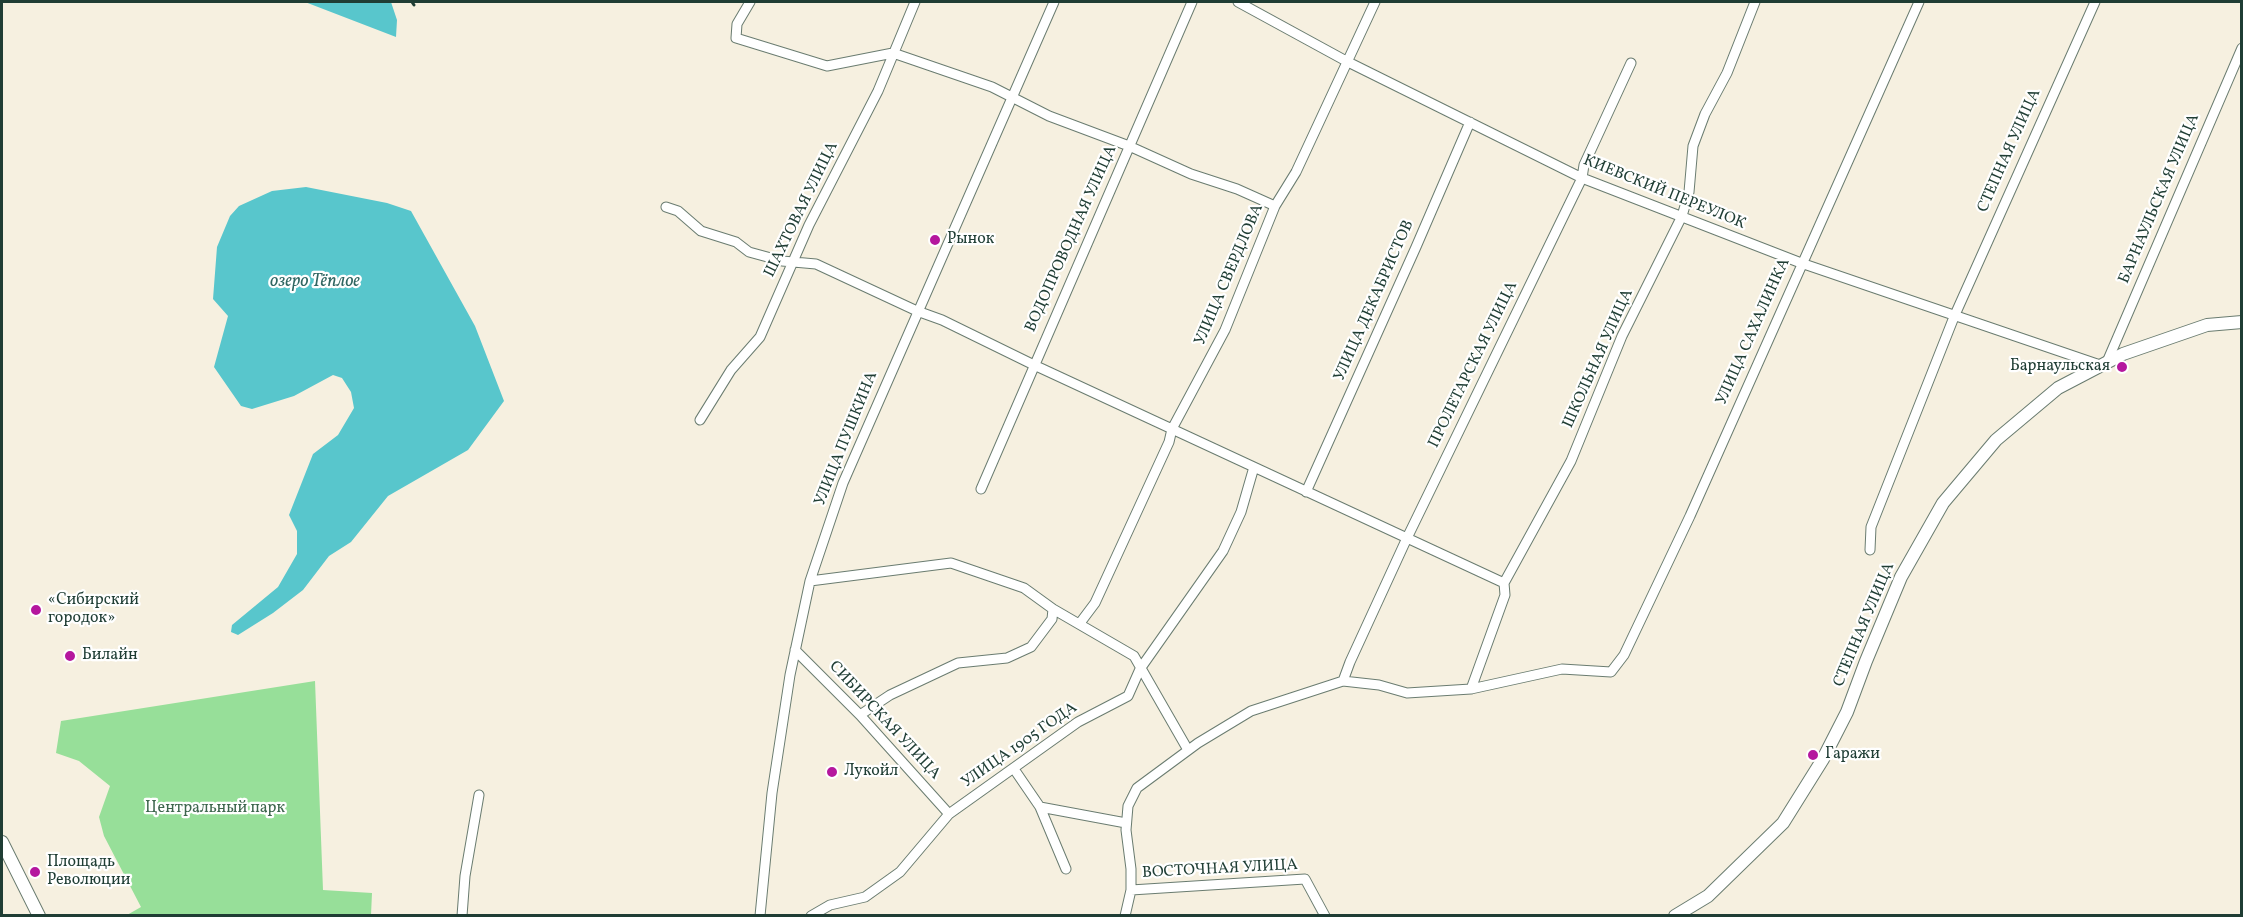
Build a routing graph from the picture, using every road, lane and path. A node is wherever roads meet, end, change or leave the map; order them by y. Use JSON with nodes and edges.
{"nodes":[{"id":1,"x":750,"y":2,"type":"edge"},
{"id":2,"x":915,"y":2,"type":"edge"},
{"id":3,"x":1054,"y":2,"type":"edge"},
{"id":4,"x":1192,"y":2,"type":"edge"},
{"id":5,"x":1238,"y":2,"type":"edge"},
{"id":6,"x":1375,"y":2,"type":"edge"},
{"id":7,"x":1755,"y":2,"type":"edge"},
{"id":8,"x":1919,"y":2,"type":"edge"},
{"id":9,"x":2095,"y":2,"type":"edge"},
{"id":10,"x":2241,"y":48,"type":"edge"},
{"id":11,"x":893,"y":53,"type":"junction"},
{"id":12,"x":1348,"y":62,"type":"junction"},
{"id":13,"x":1631,"y":63,"type":"dead end"},
{"id":14,"x":1012,"y":99,"type":"junction"},
{"id":15,"x":1470,"y":122,"type":"junction"},
{"id":16,"x":1129,"y":146,"type":"junction"},
{"id":17,"x":1582,"y":178,"type":"junction"},
{"id":18,"x":1275,"y":206,"type":"junction"},
{"id":19,"x":666,"y":207,"type":"dead end"},
{"id":20,"x":1682,"y":216,"type":"junction"},
{"id":21,"x":793,"y":262,"type":"junction"},
{"id":22,"x":1801,"y":263,"type":"junction"},
{"id":23,"x":917,"y":311,"type":"junction"},
{"id":24,"x":1954,"y":317,"type":"junction"},
{"id":25,"x":2241,"y":322,"type":"edge"},
{"id":26,"x":2104,"y":363,"type":"junction"},
{"id":27,"x":1034,"y":364,"type":"junction"},
{"id":28,"x":700,"y":420,"type":"dead end"},
{"id":29,"x":1172,"y":429,"type":"junction"},
{"id":30,"x":1254,"y":467,"type":"junction"},
{"id":31,"x":981,"y":489,"type":"dead end"},
{"id":32,"x":1306,"y":492,"type":"junction"},
{"id":33,"x":1407,"y":538,"type":"junction"},
{"id":34,"x":1870,"y":550,"type":"dead end"},
{"id":35,"x":810,"y":580,"type":"junction"},
{"id":36,"x":1504,"y":583,"type":"junction"},
{"id":37,"x":1053,"y":609,"type":"junction"},
{"id":38,"x":1080,"y":623,"type":"junction"},
{"id":39,"x":795,"y":650,"type":"junction"},
{"id":40,"x":1140,"y":669,"type":"junction"},
{"id":41,"x":1343,"y":681,"type":"junction"},
{"id":42,"x":1471,"y":689,"type":"junction"},
{"id":43,"x":860,"y":715,"type":"junction"},
{"id":44,"x":1188,"y":750,"type":"junction"},
{"id":45,"x":1014,"y":769,"type":"junction"},
{"id":46,"x":479,"y":795,"type":"dead end"},
{"id":47,"x":1040,"y":807,"type":"junction"},
{"id":48,"x":949,"y":814,"type":"junction"},
{"id":49,"x":1126,"y":827,"type":"junction"},
{"id":50,"x":2,"y":842,"type":"edge"},
{"id":51,"x":1066,"y":868,"type":"dead end"},
{"id":52,"x":1131,"y":890,"type":"junction"},
{"id":53,"x":39,"y":915,"type":"edge"},
{"id":54,"x":462,"y":915,"type":"edge"},
{"id":55,"x":760,"y":915,"type":"edge"},
{"id":56,"x":811,"y":915,"type":"edge"},
{"id":57,"x":1125,"y":915,"type":"edge"},
{"id":58,"x":1325,"y":915,"type":"edge"},
{"id":59,"x":1675,"y":915,"type":"edge"}],
"edges":[{"from":1,"to":11,"type":"street"},
{"from":2,"to":11,"type":"street","name":"ШАХТОВАЯ УЛИЦА"},
{"from":3,"to":14,"type":"street","name":"УЛИЦА ПУШКИНА"},
{"from":4,"to":16,"type":"street","name":"ВОДОПРОВОДНАЯ УЛИЦА"},
{"from":5,"to":12,"type":"street","name":"КИЕВСКИЙ ПЕРЕУЛОК"},
{"from":6,"to":12,"type":"street","name":"УЛИЦА СВЕРДЛОВА"},
{"from":7,"to":20,"type":"street","name":"ШКОЛЬНАЯ УЛИЦА"},
{"from":8,"to":22,"type":"street","name":"УЛИЦА САХАЛИНКА"},
{"from":9,"to":24,"type":"street","name":"СТЕПНАЯ УЛИЦА"},
{"from":10,"to":26,"type":"street","name":"БАРНАУЛЬСКАЯ УЛИЦА"},
{"from":11,"to":14,"type":"street"},
{"from":11,"to":21,"type":"street","name":"ШАХТОВАЯ УЛИЦА"},
{"from":12,"to":15,"type":"street","name":"КИЕВСКИЙ ПЕРЕУЛОК"},
{"from":12,"to":18,"type":"street","name":"УЛИЦА СВЕРДЛОВА"},
{"from":13,"to":17,"type":"street","name":"ПРОЛЕТАРСКАЯ УЛИЦА"},
{"from":14,"to":16,"type":"street"},
{"from":14,"to":23,"type":"street","name":"УЛИЦА ПУШКИНА"},
{"from":15,"to":17,"type":"street","name":"КИЕВСКИЙ ПЕРЕУЛОК"},
{"from":15,"to":32,"type":"street","name":"УЛИЦА ДЕКАБРИСТОВ"},
{"from":16,"to":18,"type":"street"},
{"from":16,"to":27,"type":"street","name":"ВОДОПРОВОДНАЯ УЛИЦА"},
{"from":17,"to":20,"type":"street","name":"КИЕВСКИЙ ПЕРЕУЛОК"},
{"from":17,"to":33,"type":"street","name":"ПРОЛЕТАРСКАЯ УЛИЦА"},
{"from":18,"to":29,"type":"street","name":"УЛИЦА СВЕРДЛОВА"},
{"from":19,"to":21,"type":"street"},
{"from":20,"to":22,"type":"street","name":"КИЕВСКИЙ ПЕРЕУЛОК"},
{"from":20,"to":36,"type":"street","name":"ШКОЛЬНАЯ УЛИЦА"},
{"from":21,"to":23,"type":"street"},
{"from":21,"to":28,"type":"street","name":"ШАХТОВАЯ УЛИЦА"},
{"from":22,"to":24,"type":"street","name":"КИЕВСКИЙ ПЕРЕУЛОК"},
{"from":22,"to":42,"type":"street","name":"УЛИЦА САХАЛИНКА"},
{"from":23,"to":27,"type":"street"},
{"from":23,"to":35,"type":"street","name":"УЛИЦА ПУШКИНА"},
{"from":24,"to":26,"type":"street","name":"КИЕВСКИЙ ПЕРЕУЛОК"},
{"from":24,"to":34,"type":"street","name":"СТЕПНАЯ УЛИЦА"},
{"from":25,"to":26,"type":"main road","name":"СТЕПНАЯ УЛИЦА"},
{"from":26,"to":59,"type":"main road","name":"СТЕПНАЯ УЛИЦА"},
{"from":27,"to":29,"type":"street"},
{"from":27,"to":31,"type":"street","name":"ВОДОПРОВОДНАЯ УЛИЦА"},
{"from":29,"to":30,"type":"street"},
{"from":29,"to":38,"type":"street","name":"УЛИЦА СВЕРДЛОВА"},
{"from":30,"to":32,"type":"street"},
{"from":30,"to":40,"type":"street","name":"УЛИЦА 1905 ГОДА"},
{"from":32,"to":33,"type":"street"},
{"from":33,"to":36,"type":"street"},
{"from":33,"to":41,"type":"street","name":"ПРОЛЕТАРСКАЯ УЛИЦА"},
{"from":35,"to":37,"type":"street"},
{"from":35,"to":39,"type":"street","name":"УЛИЦА ПУШКИНА"},
{"from":36,"to":42,"type":"street","name":"ШКОЛЬНАЯ УЛИЦА"},
{"from":37,"to":38,"type":"street"},
{"from":37,"to":43,"type":"street"},
{"from":38,"to":40,"type":"street"},
{"from":39,"to":43,"type":"street","name":"СИБИРСКАЯ УЛИЦА"},
{"from":39,"to":55,"type":"street","name":"УЛИЦА ПУШКИНА"},
{"from":40,"to":44,"type":"street"},
{"from":40,"to":45,"type":"street","name":"УЛИЦА 1905 ГОДА"},
{"from":41,"to":42,"type":"street"},
{"from":41,"to":44,"type":"street"},
{"from":43,"to":48,"type":"street","name":"СИБИРСКАЯ УЛИЦА"},
{"from":44,"to":49,"type":"street"},
{"from":45,"to":47,"type":"street"},
{"from":45,"to":48,"type":"street","name":"УЛИЦА 1905 ГОДА"},
{"from":46,"to":54,"type":"street"},
{"from":47,"to":49,"type":"street"},
{"from":47,"to":51,"type":"street"},
{"from":48,"to":56,"type":"street","name":"УЛИЦА 1905 ГОДА"},
{"from":49,"to":52,"type":"street"},
{"from":50,"to":53,"type":"main road"},
{"from":52,"to":57,"type":"street"},
{"from":52,"to":58,"type":"street","name":"ВОСТОЧНАЯ УЛИЦА"}]}
